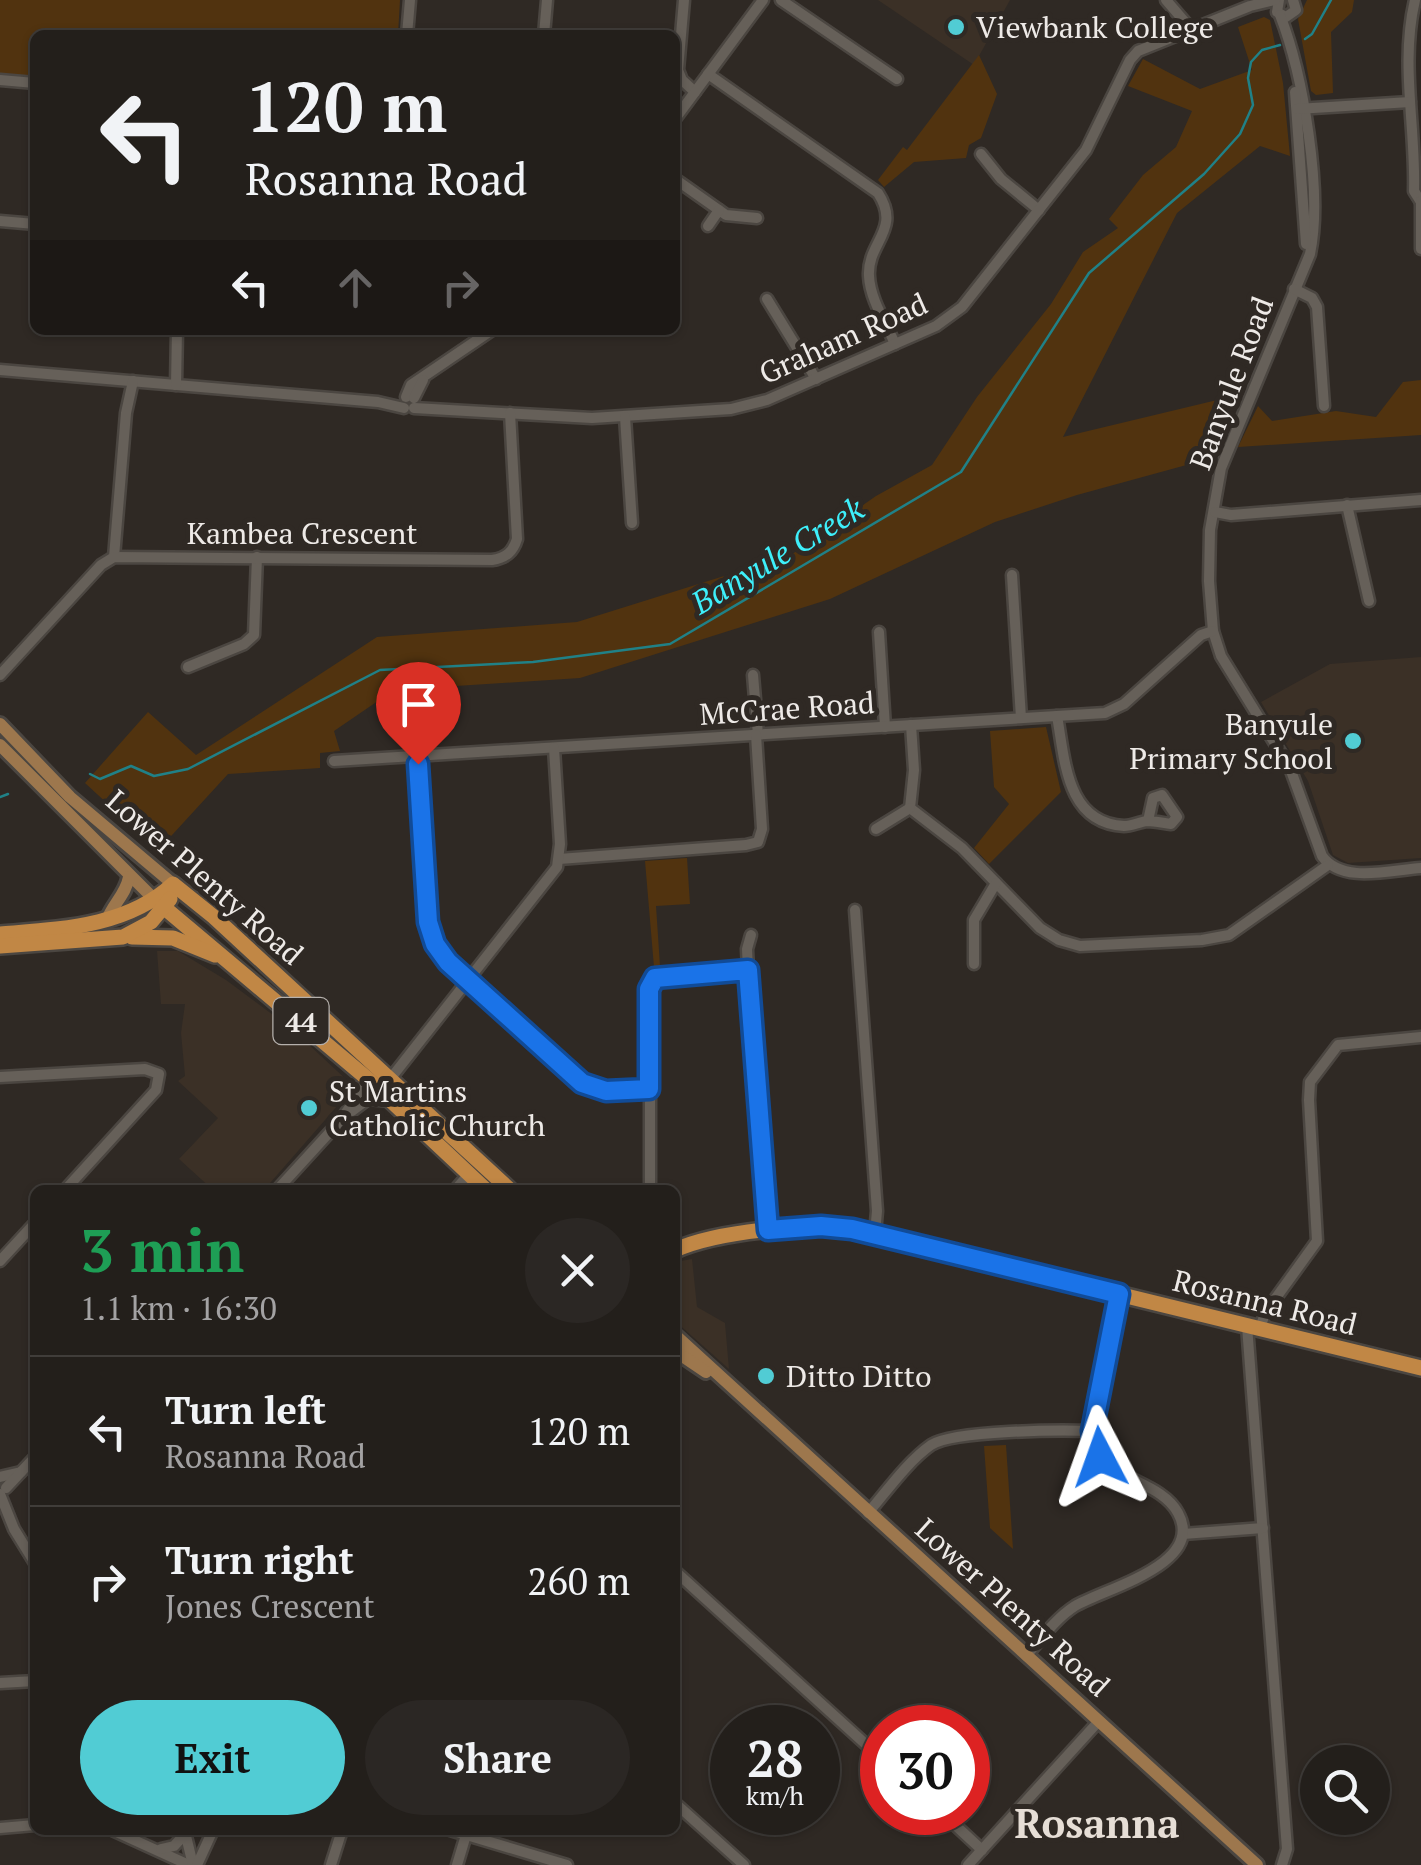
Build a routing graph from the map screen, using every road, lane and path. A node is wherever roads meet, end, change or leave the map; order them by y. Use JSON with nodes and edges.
{"nodes":[{"id":1,"x":410,"y":0,"type":"edge"},
{"id":2,"x":547,"y":0,"type":"edge"},
{"id":3,"x":684,"y":0,"type":"edge"},
{"id":4,"x":763,"y":0,"type":"edge"},
{"id":5,"x":780,"y":0,"type":"edge"},
{"id":6,"x":1166,"y":0,"type":"edge"},
{"id":7,"x":1415,"y":0,"type":"edge"},
{"id":8,"x":1296,"y":4,"type":"edge"},
{"id":9,"x":1278,"y":7,"type":"edge"},
{"id":10,"x":1191,"y":29,"type":"junction"},
{"id":11,"x":407,"y":30,"type":"edge"},
{"id":12,"x":544,"y":30,"type":"edge"},
{"id":13,"x":1290,"y":37,"type":"junction"},
{"id":14,"x":680,"y":47,"type":"edge"},
{"id":15,"x":708,"y":74,"type":"junction"},
{"id":16,"x":680,"y":75,"type":"edge"},
{"id":17,"x":897,"y":79,"type":"dead end"},
{"id":18,"x":0,"y":80,"type":"edge"},
{"id":19,"x":30,"y":83,"type":"edge"},
{"id":20,"x":1415,"y":85,"type":"edge"},
{"id":21,"x":695,"y":92,"type":"junction"},
{"id":22,"x":1410,"y":102,"type":"junction"},
{"id":23,"x":1300,"y":109,"type":"junction"},
{"id":24,"x":680,"y":112,"type":"edge"},
{"id":25,"x":980,"y":154,"type":"dead end"},
{"id":26,"x":1416,"y":175,"type":"junction"},
{"id":27,"x":680,"y":183,"type":"edge"},
{"id":28,"x":1421,"y":191,"type":"edge"},
{"id":29,"x":1421,"y":202,"type":"edge"},
{"id":30,"x":719,"y":210,"type":"junction"},
{"id":31,"x":1040,"y":210,"type":"junction"},
{"id":32,"x":756,"y":218,"type":"dead end"},
{"id":33,"x":0,"y":222,"type":"edge"},
{"id":34,"x":30,"y":224,"type":"edge"},
{"id":35,"x":708,"y":226,"type":"dead end"},
{"id":36,"x":1421,"y":249,"type":"edge"},
{"id":37,"x":1300,"y":276,"type":"junction"},
{"id":38,"x":1294,"y":289,"type":"junction"},
{"id":39,"x":767,"y":299,"type":"dead end"},
{"id":40,"x":176,"y":335,"type":"edge"},
{"id":41,"x":485,"y":335,"type":"edge"},
{"id":42,"x":896,"y":344,"type":"junction"},
{"id":43,"x":0,"y":370,"type":"edge"},
{"id":44,"x":816,"y":379,"type":"junction"},
{"id":45,"x":129,"y":380,"type":"junction"},
{"id":46,"x":172,"y":384,"type":"junction"},
{"id":47,"x":410,"y":402,"type":"junction"},
{"id":48,"x":1324,"y":406,"type":"dead end"},
{"id":49,"x":510,"y":412,"type":"junction"},
{"id":50,"x":625,"y":417,"type":"junction"},
{"id":51,"x":1421,"y":500,"type":"edge"},
{"id":52,"x":1347,"y":505,"type":"junction"},
{"id":53,"x":1215,"y":512,"type":"junction"},
{"id":54,"x":632,"y":523,"type":"dead end"},
{"id":55,"x":114,"y":556,"type":"junction"},
{"id":56,"x":257,"y":557,"type":"junction"},
{"id":57,"x":1012,"y":575,"type":"dead end"},
{"id":58,"x":1369,"y":601,"type":"dead end"},
{"id":59,"x":1213,"y":631,"type":"junction"},
{"id":60,"x":879,"y":632,"type":"dead end"},
{"id":61,"x":188,"y":668,"type":"dead end"},
{"id":62,"x":0,"y":675,"type":"edge"},
{"id":63,"x":753,"y":675,"type":"dead end"},
{"id":64,"x":1057,"y":716,"type":"junction"},
{"id":65,"x":1021,"y":718,"type":"junction"},
{"id":66,"x":0,"y":724,"type":"edge"},
{"id":67,"x":911,"y":725,"type":"junction"},
{"id":68,"x":885,"y":726,"type":"junction"},
{"id":69,"x":757,"y":735,"type":"junction"},
{"id":70,"x":0,"y":746,"type":"edge"},
{"id":71,"x":554,"y":748,"type":"junction"},
{"id":72,"x":417,"y":757,"type":"junction"},
{"id":73,"x":334,"y":760,"type":"dead end"},
{"id":74,"x":910,"y":808,"type":"junction"},
{"id":75,"x":1148,"y":821,"type":"dead end"},
{"id":76,"x":876,"y":830,"type":"dead end"},
{"id":77,"x":559,"y":859,"type":"junction"},
{"id":78,"x":1328,"y":865,"type":"junction"},
{"id":79,"x":1421,"y":868,"type":"edge"},
{"id":80,"x":129,"y":877,"type":"junction"},
{"id":81,"x":996,"y":883,"type":"junction"},
{"id":82,"x":176,"y":886,"type":"junction"},
{"id":83,"x":195,"y":902,"type":"junction"},
{"id":84,"x":158,"y":903,"type":"junction"},
{"id":85,"x":855,"y":910,"type":"dead end"},
{"id":86,"x":107,"y":920,"type":"junction"},
{"id":87,"x":192,"y":929,"type":"junction"},
{"id":88,"x":0,"y":934,"type":"edge"},
{"id":89,"x":750,"y":935,"type":"dead end"},
{"id":90,"x":112,"y":938,"type":"junction"},
{"id":91,"x":0,"y":946,"type":"edge"},
{"id":92,"x":232,"y":963,"type":"junction"},
{"id":93,"x":974,"y":964,"type":"dead end"},
{"id":94,"x":748,"y":970,"type":"junction"},
{"id":95,"x":470,"y":981,"type":"junction"},
{"id":96,"x":1421,"y":1037,"type":"edge"},
{"id":97,"x":0,"y":1077,"type":"edge"},
{"id":98,"x":391,"y":1078,"type":"junction"},
{"id":99,"x":369,"y":1080,"type":"junction"},
{"id":100,"x":649,"y":1089,"type":"junction"},
{"id":101,"x":392,"y":1102,"type":"junction"},
{"id":102,"x":340,"y":1122,"type":"junction"},
{"id":103,"x":469,"y":1174,"type":"junction"},
{"id":104,"x":70,"y":1185,"type":"edge"},
{"id":105,"x":282,"y":1185,"type":"edge"},
{"id":106,"x":459,"y":1185,"type":"edge"},
{"id":107,"x":481,"y":1185,"type":"edge"},
{"id":108,"x":505,"y":1185,"type":"edge"},
{"id":109,"x":650,"y":1185,"type":"edge"},
{"id":110,"x":30,"y":1228,"type":"edge"},
{"id":111,"x":768,"y":1230,"type":"junction"},
{"id":112,"x":875,"y":1233,"type":"junction"},
{"id":113,"x":680,"y":1247,"type":"edge"},
{"id":114,"x":0,"y":1261,"type":"edge"},
{"id":115,"x":1119,"y":1294,"type":"junction"},
{"id":116,"x":1254,"y":1327,"type":"junction"},
{"id":117,"x":680,"y":1340,"type":"edge"},
{"id":118,"x":680,"y":1354,"type":"edge"},
{"id":119,"x":1421,"y":1368,"type":"edge"},
{"id":120,"x":732,"y":1390,"type":"junction"},
{"id":121,"x":1092,"y":1431,"type":"junction"},
{"id":122,"x":30,"y":1463,"type":"edge"},
{"id":123,"x":2,"y":1483,"type":"edge"},
{"id":124,"x":868,"y":1513,"type":"junction"},
{"id":125,"x":4,"y":1514,"type":"edge"},
{"id":126,"x":1263,"y":1528,"type":"junction"},
{"id":127,"x":1183,"y":1534,"type":"junction"},
{"id":128,"x":30,"y":1555,"type":"edge"},
{"id":129,"x":680,"y":1577,"type":"edge"},
{"id":130,"x":1026,"y":1656,"type":"junction"},
{"id":131,"x":30,"y":1681,"type":"edge"},
{"id":132,"x":0,"y":1683,"type":"edge"},
{"id":133,"x":1098,"y":1722,"type":"junction"},
{"id":134,"x":860,"y":1739,"type":"edge"},
{"id":135,"x":680,"y":1807,"type":"edge"},
{"id":136,"x":30,"y":1826,"type":"edge"},
{"id":137,"x":0,"y":1828,"type":"edge"},
{"id":138,"x":124,"y":1835,"type":"edge"},
{"id":139,"x":182,"y":1835,"type":"edge"},
{"id":140,"x":186,"y":1835,"type":"edge"},
{"id":141,"x":210,"y":1835,"type":"edge"},
{"id":142,"x":340,"y":1835,"type":"edge"},
{"id":143,"x":466,"y":1835,"type":"joint"},
{"id":144,"x":966,"y":1835,"type":"edge"},
{"id":145,"x":155,"y":1848,"type":"junction"},
{"id":146,"x":1286,"y":1849,"type":"junction"},
{"id":147,"x":982,"y":1850,"type":"junction"},
{"id":148,"x":193,"y":1865,"type":"edge"},
{"id":149,"x":331,"y":1865,"type":"edge"},
{"id":150,"x":457,"y":1865,"type":"edge"},
{"id":151,"x":567,"y":1865,"type":"edge"},
{"id":152,"x":744,"y":1865,"type":"edge"},
{"id":153,"x":968,"y":1865,"type":"edge"},
{"id":154,"x":1257,"y":1865,"type":"edge"},
{"id":155,"x":1272,"y":1865,"type":"edge"},
{"id":156,"x":1282,"y":1865,"type":"edge"}],
"edges":[{"from":1,"to":11,"type":"street"},
{"from":2,"to":12,"type":"street"},
{"from":3,"to":14,"type":"street"},
{"from":4,"to":15,"type":"street"},
{"from":5,"to":17,"type":"street"},
{"from":6,"to":10,"type":"street"},
{"from":7,"to":20,"type":"street"},
{"from":8,"to":9,"type":"street","name":"Graham Road"},
{"from":8,"to":13,"type":"street","name":"Banyule Road"},
{"from":9,"to":10,"type":"street","name":"Graham Road"},
{"from":9,"to":13,"type":"street","name":"Banyule Road"},
{"from":10,"to":31,"type":"street","name":"Graham Road"},
{"from":13,"to":23,"type":"street","name":"Banyule Road"},
{"from":15,"to":21,"type":"street"},
{"from":15,"to":42,"type":"street"},
{"from":16,"to":21,"type":"street"},
{"from":18,"to":19,"type":"street"},
{"from":20,"to":22,"type":"street"},
{"from":21,"to":24,"type":"street"},
{"from":22,"to":23,"type":"street"},
{"from":22,"to":26,"type":"street"},
{"from":23,"to":37,"type":"street","name":"Banyule Road"},
{"from":23,"to":37,"type":"street","name":"Banyule Road"},
{"from":25,"to":31,"type":"street"},
{"from":26,"to":28,"type":"street"},
{"from":26,"to":29,"type":"street"},
{"from":27,"to":30,"type":"street"},
{"from":29,"to":36,"type":"street"},
{"from":30,"to":32,"type":"street"},
{"from":30,"to":35,"type":"street"},
{"from":31,"to":42,"type":"street","name":"Graham Road"},
{"from":33,"to":34,"type":"street"},
{"from":37,"to":38,"type":"street","name":"Banyule Road"},
{"from":38,"to":48,"type":"street"},
{"from":38,"to":53,"type":"street","name":"Banyule Road"},
{"from":39,"to":44,"type":"street"},
{"from":40,"to":46,"type":"street"},
{"from":41,"to":47,"type":"street"},
{"from":42,"to":44,"type":"street","name":"Graham Road"},
{"from":43,"to":45,"type":"street","name":"Graham Road"},
{"from":44,"to":50,"type":"street","name":"Graham Road"},
{"from":45,"to":46,"type":"street","name":"Graham Road"},
{"from":45,"to":55,"type":"street"},
{"from":46,"to":47,"type":"street","name":"Graham Road"},
{"from":47,"to":49,"type":"street","name":"Graham Road"},
{"from":49,"to":50,"type":"street","name":"Graham Road"},
{"from":49,"to":56,"type":"street","name":"Kambea Crescent"},
{"from":50,"to":54,"type":"street"},
{"from":51,"to":52,"type":"street"},
{"from":52,"to":53,"type":"street"},
{"from":52,"to":58,"type":"street"},
{"from":53,"to":59,"type":"street","name":"Banyule Road"},
{"from":55,"to":56,"type":"street","name":"Kambea Crescent"},
{"from":55,"to":62,"type":"street"},
{"from":56,"to":61,"type":"street"},
{"from":57,"to":65,"type":"street"},
{"from":59,"to":64,"type":"street","name":"McCrae Road"},
{"from":59,"to":78,"type":"street","name":"Banyule Road"},
{"from":60,"to":68,"type":"street"},
{"from":63,"to":69,"type":"street"},
{"from":64,"to":65,"type":"street","name":"McCrae Road"},
{"from":64,"to":75,"type":"street"},
{"from":65,"to":67,"type":"street","name":"McCrae Road"},
{"from":66,"to":82,"type":"main road","name":"Lower Plenty Road","number":"44"},
{"from":67,"to":68,"type":"street","name":"McCrae Road"},
{"from":67,"to":74,"type":"street"},
{"from":68,"to":69,"type":"street","name":"McCrae Road"},
{"from":69,"to":71,"type":"street","name":"McCrae Road"},
{"from":69,"to":77,"type":"street"},
{"from":70,"to":80,"type":"main road","name":"Lower Plenty Road","number":"44"},
{"from":71,"to":72,"type":"street","name":"McCrae Road"},
{"from":71,"to":77,"type":"street"},
{"from":72,"to":73,"type":"street","name":"McCrae Road"},
{"from":72,"to":95,"type":"street"},
{"from":74,"to":76,"type":"street"},
{"from":74,"to":81,"type":"street"},
{"from":77,"to":95,"type":"street"},
{"from":78,"to":79,"type":"street"},
{"from":78,"to":81,"type":"street"},
{"from":80,"to":84,"type":"main road","name":"Lower Plenty Road","number":"44"},
{"from":80,"to":86,"type":"main road"},
{"from":81,"to":93,"type":"street"},
{"from":82,"to":83,"type":"highway","name":"Lower Plenty Road","number":"44"},
{"from":82,"to":84,"type":"highway"},
{"from":83,"to":87,"type":"highway"},
{"from":83,"to":98,"type":"highway","name":"Lower Plenty Road","number":"44"},
{"from":84,"to":86,"type":"highway"},
{"from":84,"to":87,"type":"highway","name":"Lower Plenty Road","number":"44"},
{"from":84,"to":90,"type":"highway"},
{"from":85,"to":112,"type":"street"},
{"from":86,"to":88,"type":"highway"},
{"from":87,"to":92,"type":"highway","name":"Lower Plenty Road","number":"44"},
{"from":89,"to":94,"type":"street"},
{"from":90,"to":91,"type":"highway"},
{"from":90,"to":92,"type":"highway"},
{"from":92,"to":99,"type":"highway","name":"Lower Plenty Road","number":"44"},
{"from":94,"to":100,"type":"street"},
{"from":94,"to":111,"type":"street"},
{"from":95,"to":98,"type":"street"},
{"from":95,"to":100,"type":"street"},
{"from":96,"to":116,"type":"street"},
{"from":97,"to":104,"type":"street"},
{"from":98,"to":108,"type":"highway","name":"Lower Plenty Road","number":"44"},
{"from":99,"to":101,"type":"highway","name":"Lower Plenty Road","number":"44"},
{"from":99,"to":102,"type":"street"},
{"from":100,"to":109,"type":"street"},
{"from":101,"to":102,"type":"street"},
{"from":101,"to":103,"type":"highway","name":"Lower Plenty Road","number":"44"},
{"from":102,"to":105,"type":"street"},
{"from":103,"to":106,"type":"street"},
{"from":103,"to":107,"type":"highway","name":"Lower Plenty Road","number":"44"},
{"from":110,"to":114,"type":"street"},
{"from":111,"to":112,"type":"highway","name":"Rosanna Road"},
{"from":111,"to":113,"type":"highway","name":"Rosanna Road"},
{"from":112,"to":115,"type":"highway","name":"Rosanna Road"},
{"from":115,"to":116,"type":"highway","name":"Rosanna Road"},
{"from":115,"to":121,"type":"street"},
{"from":116,"to":119,"type":"highway","name":"Rosanna Road"},
{"from":116,"to":126,"type":"street"},
{"from":117,"to":120,"type":"main road","name":"Lower Plenty Road"},
{"from":118,"to":120,"type":"main road","name":"Lower Plenty Road"},
{"from":120,"to":124,"type":"main road","name":"Lower Plenty Road"},
{"from":121,"to":124,"type":"street"},
{"from":121,"to":127,"type":"street"},
{"from":122,"to":123,"type":"street"},
{"from":123,"to":125,"type":"street"},
{"from":124,"to":130,"type":"main road","name":"Lower Plenty Road"},
{"from":125,"to":128,"type":"street"},
{"from":126,"to":127,"type":"street"},
{"from":126,"to":146,"type":"street"},
{"from":127,"to":130,"type":"street"},
{"from":129,"to":134,"type":"street"},
{"from":130,"to":133,"type":"main road","name":"Lower Plenty Road"},
{"from":131,"to":132,"type":"street"},
{"from":133,"to":147,"type":"street"},
{"from":133,"to":154,"type":"main road","name":"Lower Plenty Road"},
{"from":135,"to":152,"type":"street"},
{"from":136,"to":137,"type":"street"},
{"from":138,"to":145,"type":"street"},
{"from":139,"to":145,"type":"street"},
{"from":140,"to":148,"type":"street"},
{"from":141,"to":148,"type":"street"},
{"from":142,"to":149,"type":"street"},
{"from":143,"to":150,"type":"street"},
{"from":143,"to":151,"type":"street"},
{"from":144,"to":147,"type":"street"},
{"from":145,"to":148,"type":"street"},
{"from":146,"to":155,"type":"street"},
{"from":146,"to":156,"type":"street"},
{"from":147,"to":153,"type":"street"}]}
